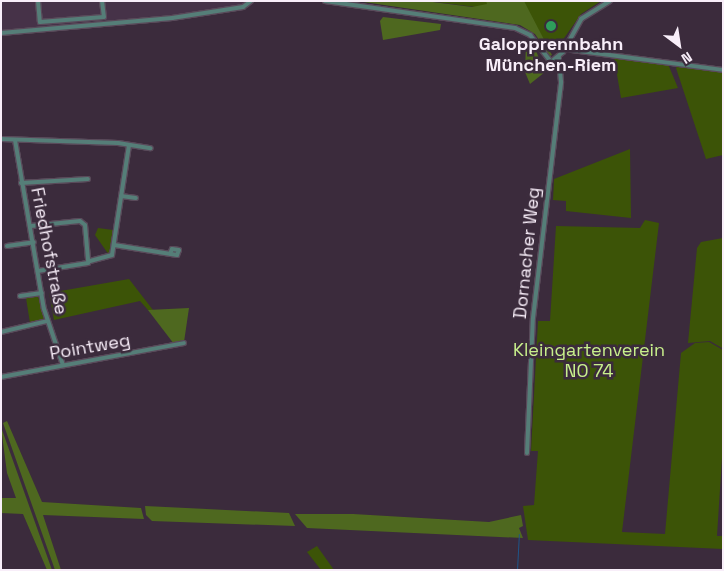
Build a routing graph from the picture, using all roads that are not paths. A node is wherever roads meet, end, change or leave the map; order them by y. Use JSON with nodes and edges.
{"nodes":[{"id":1,"x":38,"y":1,"type":"edge"},
{"id":2,"x":102,"y":1,"type":"edge"},
{"id":3,"x":250,"y":1,"type":"edge"},
{"id":4,"x":325,"y":1,"type":"edge"},
{"id":5,"x":610,"y":1,"type":"edge"},
{"id":6,"x":104,"y":17,"type":"junction"},
{"id":7,"x":40,"y":22,"type":"junction"},
{"id":8,"x":104,"y":24,"type":"junction"},
{"id":9,"x":41,"y":30,"type":"junction"},
{"id":10,"x":1,"y":33,"type":"edge"},
{"id":11,"x":564,"y":49,"type":"junction"},
{"id":12,"x":559,"y":57,"type":"junction"},
{"id":13,"x":723,"y":70,"type":"edge"},
{"id":14,"x":1,"y":139,"type":"edge"},
{"id":15,"x":15,"y":140,"type":"junction"},
{"id":16,"x":129,"y":145,"type":"junction"},
{"id":17,"x":151,"y":148,"type":"dead end"},
{"id":18,"x":88,"y":179,"type":"dead end"},
{"id":19,"x":22,"y":183,"type":"junction"},
{"id":20,"x":121,"y":196,"type":"junction"},
{"id":21,"x":136,"y":198,"type":"dead end"},
{"id":22,"x":31,"y":226,"type":"junction"},
{"id":23,"x":34,"y":242,"type":"junction"},
{"id":24,"x":114,"y":245,"type":"junction"},
{"id":25,"x":7,"y":246,"type":"dead end"},
{"id":26,"x":170,"y":254,"type":"dead end"},
{"id":27,"x":90,"y":261,"type":"junction"},
{"id":28,"x":38,"y":271,"type":"junction"},
{"id":29,"x":42,"y":293,"type":"junction"},
{"id":30,"x":20,"y":296,"type":"dead end"},
{"id":31,"x":47,"y":321,"type":"junction"},
{"id":32,"x":1,"y":332,"type":"edge"},
{"id":33,"x":184,"y":343,"type":"dead end"},
{"id":34,"x":63,"y":365,"type":"junction"},
{"id":35,"x":1,"y":377,"type":"edge"},
{"id":36,"x":527,"y":453,"type":"dead end"}],
"edges":[{"from":1,"to":7,"type":"street"},
{"from":2,"to":6,"type":"street"},
{"from":3,"to":8,"type":"street"},
{"from":4,"to":12,"type":"street"},
{"from":5,"to":11,"type":"street"},
{"from":6,"to":7,"type":"street"},
{"from":6,"to":8,"type":"street"},
{"from":7,"to":9,"type":"street"},
{"from":8,"to":9,"type":"street"},
{"from":9,"to":10,"type":"street"},
{"from":11,"to":12,"type":"street"},
{"from":11,"to":13,"type":"street"},
{"from":12,"to":36,"type":"street","name":"Dornacher Weg"},
{"from":14,"to":15,"type":"street"},
{"from":15,"to":16,"type":"street"},
{"from":15,"to":19,"type":"street","name":"Friedhofstraße"},
{"from":16,"to":17,"type":"street"},
{"from":16,"to":20,"type":"street"},
{"from":18,"to":19,"type":"street"},
{"from":19,"to":22,"type":"street","name":"Friedhofstraße"},
{"from":20,"to":21,"type":"street"},
{"from":20,"to":24,"type":"street"},
{"from":22,"to":23,"type":"street","name":"Friedhofstraße"},
{"from":22,"to":27,"type":"street"},
{"from":23,"to":25,"type":"street"},
{"from":23,"to":28,"type":"street","name":"Friedhofstraße"},
{"from":24,"to":26,"type":"street"},
{"from":24,"to":27,"type":"street"},
{"from":27,"to":28,"type":"street"},
{"from":28,"to":29,"type":"street","name":"Friedhofstraße"},
{"from":29,"to":30,"type":"street"},
{"from":29,"to":31,"type":"street","name":"Friedhofstraße"},
{"from":31,"to":32,"type":"street"},
{"from":31,"to":34,"type":"street","name":"Friedhofstraße"},
{"from":33,"to":34,"type":"street","name":"Pointweg"},
{"from":34,"to":35,"type":"street","name":"Pointweg"}]}
